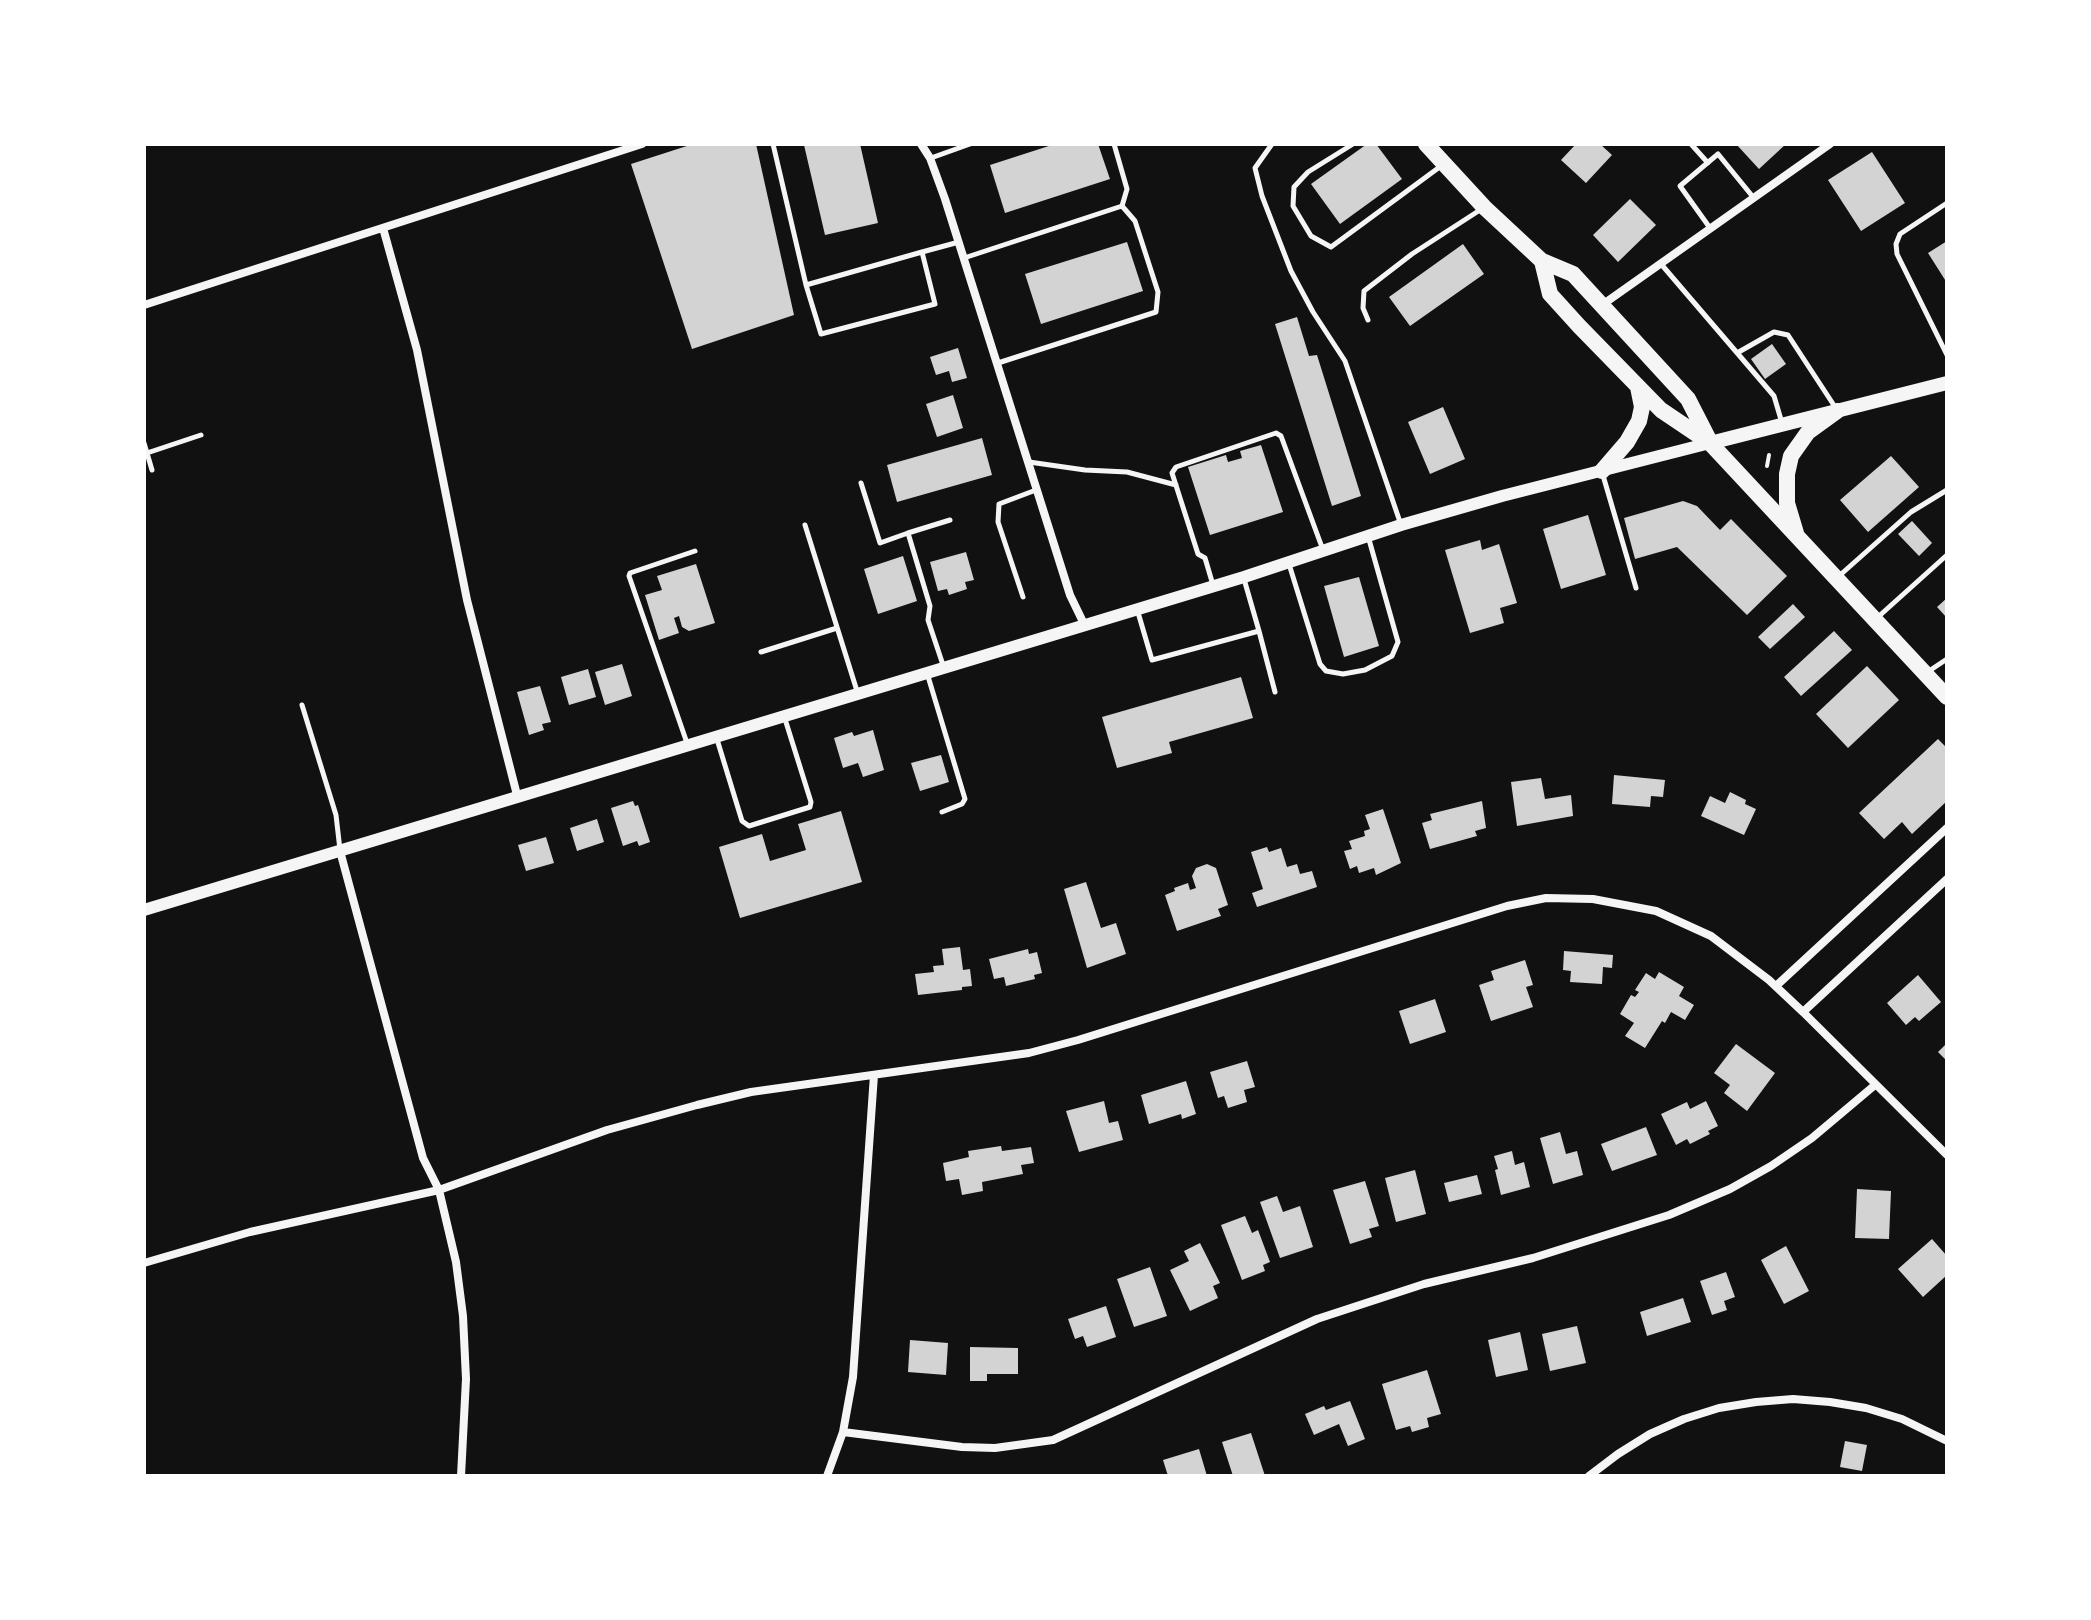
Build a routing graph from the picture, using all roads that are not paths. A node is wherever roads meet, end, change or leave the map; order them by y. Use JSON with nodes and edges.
{"nodes":[{"id":1,"x":642,"y":144,"type":"edge"},
{"id":2,"x":773,"y":144,"type":"edge"},
{"id":3,"x":921,"y":144,"type":"edge"},
{"id":4,"x":970,"y":144,"type":"edge"},
{"id":5,"x":1114,"y":144,"type":"edge"},
{"id":6,"x":1272,"y":144,"type":"edge"},
{"id":7,"x":1353,"y":144,"type":"edge"},
{"id":8,"x":1426,"y":144,"type":"edge"},
{"id":9,"x":1691,"y":144,"type":"edge"},
{"id":10,"x":1830,"y":144,"type":"edge"},
{"id":11,"x":930,"y":158,"type":"junction"},
{"id":12,"x":1444,"y":163,"type":"junction"},
{"id":13,"x":1708,"y":163,"type":"junction"},
{"id":14,"x":1753,"y":197,"type":"junction"},
{"id":15,"x":1947,"y":203,"type":"edge"},
{"id":16,"x":1122,"y":206,"type":"junction"},
{"id":17,"x":1484,"y":207,"type":"junction"},
{"id":18,"x":383,"y":228,"type":"junction"},
{"id":19,"x":1710,"y":228,"type":"junction"},
{"id":20,"x":960,"y":242,"type":"junction"},
{"id":21,"x":922,"y":252,"type":"junction"},
{"id":22,"x":964,"y":258,"type":"junction"},
{"id":23,"x":1542,"y":261,"type":"junction"},
{"id":24,"x":1660,"y":263,"type":"junction"},
{"id":25,"x":806,"y":285,"type":"junction"},
{"id":26,"x":144,"y":305,"type":"edge"},
{"id":27,"x":1602,"y":305,"type":"junction"},
{"id":28,"x":1368,"y":320,"type":"dead end"},
{"id":29,"x":1737,"y":353,"type":"junction"},
{"id":30,"x":1947,"y":355,"type":"edge"},
{"id":31,"x":998,"y":363,"type":"junction"},
{"id":32,"x":1947,"y":383,"type":"edge"},
{"id":33,"x":1637,"y":385,"type":"junction"},
{"id":34,"x":1837,"y":411,"type":"junction"},
{"id":35,"x":1783,"y":425,"type":"junction"},
{"id":36,"x":201,"y":435,"type":"dead end"},
{"id":37,"x":144,"y":443,"type":"edge"},
{"id":38,"x":1710,"y":443,"type":"junction"},
{"id":39,"x":147,"y":453,"type":"junction"},
{"id":40,"x":1029,"y":462,"type":"junction"},
{"id":41,"x":152,"y":470,"type":"dead end"},
{"id":42,"x":1602,"y":471,"type":"junction"},
{"id":43,"x":861,"y":483,"type":"dead end"},
{"id":44,"x":1176,"y":485,"type":"junction"},
{"id":45,"x":1037,"y":490,"type":"junction"},
{"id":46,"x":1947,"y":490,"type":"edge"},
{"id":47,"x":950,"y":520,"type":"dead end"},
{"id":48,"x":805,"y":525,"type":"dead end"},
{"id":49,"x":1401,"y":525,"type":"junction"},
{"id":50,"x":908,"y":533,"type":"junction"},
{"id":51,"x":1368,"y":536,"type":"junction"},
{"id":52,"x":1798,"y":538,"type":"junction"},
{"id":53,"x":695,"y":551,"type":"dead end"},
{"id":54,"x":1323,"y":551,"type":"junction"},
{"id":55,"x":1947,"y":555,"type":"edge"},
{"id":56,"x":1289,"y":563,"type":"junction"},
{"id":57,"x":1244,"y":577,"type":"junction"},
{"id":58,"x":1835,"y":579,"type":"junction"},
{"id":59,"x":1214,"y":586,"type":"junction"},
{"id":60,"x":1636,"y":588,"type":"dead end"},
{"id":61,"x":1023,"y":597,"type":"dead end"},
{"id":62,"x":1137,"y":608,"type":"junction"},
{"id":63,"x":1875,"y":620,"type":"junction"},
{"id":64,"x":1084,"y":624,"type":"junction"},
{"id":65,"x":837,"y":628,"type":"junction"},
{"id":66,"x":1259,"y":631,"type":"junction"},
{"id":67,"x":761,"y":652,"type":"dead end"},
{"id":68,"x":1947,"y":659,"type":"edge"},
{"id":69,"x":944,"y":666,"type":"junction"},
{"id":70,"x":927,"y":672,"type":"junction"},
{"id":71,"x":1925,"y":673,"type":"junction"},
{"id":72,"x":857,"y":692,"type":"junction"},
{"id":73,"x":1275,"y":692,"type":"dead end"},
{"id":74,"x":1947,"y":697,"type":"edge"},
{"id":75,"x":302,"y":705,"type":"dead end"},
{"id":76,"x":783,"y":715,"type":"junction"},
{"id":77,"x":716,"y":735,"type":"junction"},
{"id":78,"x":687,"y":744,"type":"junction"},
{"id":79,"x":517,"y":795,"type":"junction"},
{"id":80,"x":942,"y":812,"type":"dead end"},
{"id":81,"x":1947,"y":828,"type":"edge"},
{"id":82,"x":340,"y":851,"type":"junction"},
{"id":83,"x":1947,"y":879,"type":"edge"},
{"id":84,"x":144,"y":910,"type":"edge"},
{"id":85,"x":1776,"y":986,"type":"junction"},
{"id":86,"x":1803,"y":1012,"type":"junction"},
{"id":87,"x":874,"y":1075,"type":"junction"},
{"id":88,"x":1875,"y":1085,"type":"junction"},
{"id":89,"x":1947,"y":1155,"type":"edge"},
{"id":90,"x":439,"y":1190,"type":"junction"},
{"id":91,"x":144,"y":1263,"type":"edge"},
{"id":92,"x":843,"y":1432,"type":"junction"},
{"id":93,"x":1947,"y":1441,"type":"edge"},
{"id":94,"x":461,"y":1476,"type":"edge"},
{"id":95,"x":827,"y":1476,"type":"edge"},
{"id":96,"x":1589,"y":1476,"type":"edge"}],
"edges":[{"from":1,"to":18,"type":"street"},
{"from":2,"to":25,"type":"lane"},
{"from":3,"to":11,"type":"street"},
{"from":4,"to":11,"type":"lane"},
{"from":5,"to":16,"type":"lane"},
{"from":6,"to":49,"type":"lane"},
{"from":7,"to":12,"type":"lane"},
{"from":8,"to":12,"type":"main road"},
{"from":9,"to":13,"type":"lane"},
{"from":10,"to":14,"type":"street"},
{"from":11,"to":20,"type":"street"},
{"from":12,"to":17,"type":"main road"},
{"from":13,"to":14,"type":"lane"},
{"from":13,"to":19,"type":"lane"},
{"from":14,"to":19,"type":"street"},
{"from":15,"to":30,"type":"lane"},
{"from":16,"to":22,"type":"lane"},
{"from":16,"to":31,"type":"lane"},
{"from":17,"to":23,"type":"main road"},
{"from":17,"to":28,"type":"lane"},
{"from":18,"to":26,"type":"street"},
{"from":18,"to":79,"type":"street"},
{"from":19,"to":24,"type":"street"},
{"from":20,"to":21,"type":"lane"},
{"from":20,"to":22,"type":"street"},
{"from":21,"to":25,"type":"lane"},
{"from":21,"to":25,"type":"lane"},
{"from":22,"to":31,"type":"street"},
{"from":23,"to":27,"type":"main road"},
{"from":23,"to":33,"type":"main road"},
{"from":24,"to":27,"type":"street"},
{"from":24,"to":29,"type":"lane"},
{"from":27,"to":38,"type":"main road"},
{"from":29,"to":34,"type":"lane"},
{"from":29,"to":35,"type":"lane"},
{"from":31,"to":40,"type":"street"},
{"from":32,"to":34,"type":"main road"},
{"from":33,"to":38,"type":"main road"},
{"from":33,"to":42,"type":"main road"},
{"from":34,"to":35,"type":"main road"},
{"from":34,"to":52,"type":"main road"},
{"from":35,"to":38,"type":"main road"},
{"from":36,"to":39,"type":"lane"},
{"from":37,"to":39,"type":"lane"},
{"from":38,"to":42,"type":"street"},
{"from":38,"to":52,"type":"main road"},
{"from":39,"to":41,"type":"lane"},
{"from":40,"to":44,"type":"lane"},
{"from":40,"to":45,"type":"street"},
{"from":42,"to":49,"type":"street"},
{"from":42,"to":60,"type":"lane"},
{"from":43,"to":50,"type":"lane"},
{"from":44,"to":54,"type":"lane"},
{"from":44,"to":59,"type":"lane"},
{"from":45,"to":61,"type":"lane"},
{"from":45,"to":64,"type":"street"},
{"from":46,"to":58,"type":"lane"},
{"from":47,"to":50,"type":"lane"},
{"from":48,"to":65,"type":"lane"},
{"from":49,"to":51,"type":"street"},
{"from":50,"to":69,"type":"lane"},
{"from":51,"to":54,"type":"street"},
{"from":51,"to":56,"type":"lane"},
{"from":52,"to":58,"type":"main road"},
{"from":53,"to":78,"type":"lane"},
{"from":54,"to":56,"type":"street"},
{"from":55,"to":63,"type":"lane"},
{"from":56,"to":57,"type":"street"},
{"from":57,"to":59,"type":"street"},
{"from":57,"to":66,"type":"lane"},
{"from":58,"to":63,"type":"main road"},
{"from":59,"to":62,"type":"street"},
{"from":62,"to":64,"type":"street"},
{"from":62,"to":66,"type":"lane"},
{"from":63,"to":71,"type":"main road"},
{"from":64,"to":69,"type":"street"},
{"from":65,"to":67,"type":"lane"},
{"from":65,"to":72,"type":"lane"},
{"from":66,"to":73,"type":"lane"},
{"from":68,"to":71,"type":"lane"},
{"from":69,"to":70,"type":"street"},
{"from":70,"to":72,"type":"street"},
{"from":70,"to":80,"type":"lane"},
{"from":71,"to":74,"type":"main road"},
{"from":72,"to":76,"type":"street"},
{"from":75,"to":82,"type":"lane"},
{"from":76,"to":77,"type":"street"},
{"from":76,"to":77,"type":"lane"},
{"from":77,"to":78,"type":"street"},
{"from":78,"to":79,"type":"street"},
{"from":79,"to":82,"type":"street"},
{"from":81,"to":85,"type":"street"},
{"from":82,"to":84,"type":"street"},
{"from":82,"to":90,"type":"street"},
{"from":83,"to":86,"type":"street"},
{"from":85,"to":86,"type":"street"},
{"from":85,"to":87,"type":"street"},
{"from":86,"to":88,"type":"street"},
{"from":87,"to":90,"type":"street"},
{"from":87,"to":92,"type":"street"},
{"from":88,"to":89,"type":"street"},
{"from":88,"to":92,"type":"street"},
{"from":90,"to":91,"type":"street"},
{"from":90,"to":94,"type":"street"},
{"from":92,"to":95,"type":"street"},
{"from":93,"to":96,"type":"street"}]}
